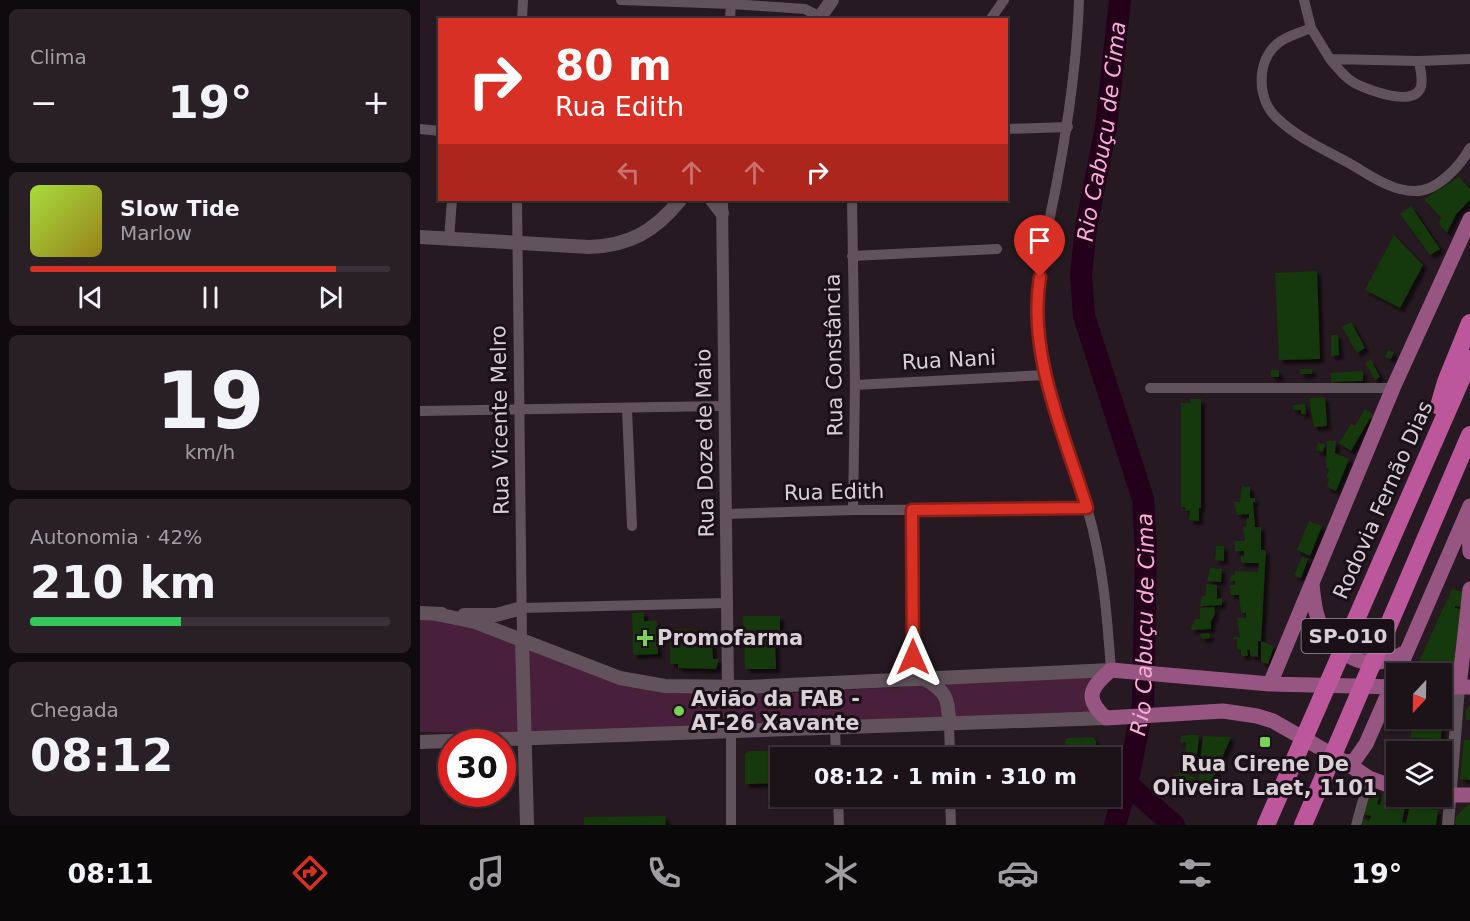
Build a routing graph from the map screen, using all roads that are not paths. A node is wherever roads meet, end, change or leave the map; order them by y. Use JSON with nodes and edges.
{"nodes":[{"id":1,"x":523,"y":0,"type":"edge"},
{"id":2,"x":621,"y":0,"type":"edge"},
{"id":3,"x":832,"y":0,"type":"edge"},
{"id":4,"x":1004,"y":0,"type":"edge"},
{"id":5,"x":1079,"y":0,"type":"edge"},
{"id":6,"x":1304,"y":0,"type":"edge"},
{"id":7,"x":731,"y":2,"type":"edge"},
{"id":8,"x":522,"y":18,"type":"edge"},
{"id":9,"x":730,"y":18,"type":"edge"},
{"id":10,"x":819,"y":18,"type":"edge"},
{"id":11,"x":991,"y":18,"type":"edge"},
{"id":12,"x":1311,"y":28,"type":"junction"},
{"id":13,"x":1330,"y":59,"type":"junction"},
{"id":14,"x":1470,"y":59,"type":"edge"},
{"id":15,"x":1419,"y":61,"type":"junction"},
{"id":16,"x":1068,"y":127,"type":"junction"},
{"id":17,"x":420,"y":129,"type":"edge"},
{"id":18,"x":1008,"y":129,"type":"edge"},
{"id":19,"x":438,"y":131,"type":"edge"},
{"id":20,"x":1470,"y":148,"type":"edge"},
{"id":21,"x":452,"y":201,"type":"edge"},
{"id":22,"x":517,"y":201,"type":"edge"},
{"id":23,"x":679,"y":201,"type":"edge"},
{"id":24,"x":849,"y":201,"type":"edge"},
{"id":25,"x":722,"y":206,"type":"edge"},
{"id":26,"x":1470,"y":219,"type":"edge"},
{"id":27,"x":420,"y":237,"type":"edge"},
{"id":28,"x":449,"y":239,"type":"junction"},
{"id":29,"x":516,"y":243,"type":"junction"},
{"id":30,"x":996,"y":249,"type":"dead end"},
{"id":31,"x":852,"y":256,"type":"junction"},
{"id":32,"x":1470,"y":323,"type":"edge"},
{"id":33,"x":1470,"y":359,"type":"edge"},
{"id":34,"x":1045,"y":375,"type":"junction"},
{"id":35,"x":855,"y":385,"type":"junction"},
{"id":36,"x":1150,"y":388,"type":"dead end"},
{"id":37,"x":1393,"y":388,"type":"junction"},
{"id":38,"x":724,"y":406,"type":"junction"},
{"id":39,"x":627,"y":409,"type":"junction"},
{"id":40,"x":520,"y":410,"type":"junction"},
{"id":41,"x":420,"y":411,"type":"edge"},
{"id":42,"x":1470,"y":435,"type":"edge"},
{"id":43,"x":1433,"y":441,"type":"junction"},
{"id":44,"x":1087,"y":508,"type":"junction"},
{"id":45,"x":1469,"y":508,"type":"edge"},
{"id":46,"x":854,"y":510,"type":"junction"},
{"id":47,"x":912,"y":510,"type":"junction"},
{"id":48,"x":726,"y":514,"type":"junction"},
{"id":49,"x":632,"y":526,"type":"dead end"},
{"id":50,"x":1470,"y":552,"type":"edge"},
{"id":51,"x":1312,"y":581,"type":"junction"},
{"id":52,"x":1470,"y":590,"type":"edge"},
{"id":53,"x":727,"y":603,"type":"junction"},
{"id":54,"x":522,"y":608,"type":"junction"},
{"id":55,"x":420,"y":613,"type":"edge"},
{"id":56,"x":436,"y":614,"type":"junction"},
{"id":57,"x":522,"y":639,"type":"junction"},
{"id":58,"x":1406,"y":652,"type":"junction"},
{"id":59,"x":1402,"y":663,"type":"edge"},
{"id":60,"x":1116,"y":670,"type":"junction"},
{"id":61,"x":918,"y":678,"type":"junction"},
{"id":62,"x":1386,"y":681,"type":"edge"},
{"id":63,"x":1270,"y":684,"type":"junction"},
{"id":64,"x":728,"y":687,"type":"junction"},
{"id":65,"x":1464,"y":687,"type":"edge"},
{"id":66,"x":1386,"y":702,"type":"edge"},
{"id":67,"x":1111,"y":718,"type":"junction"},
{"id":68,"x":949,"y":723,"type":"junction"},
{"id":69,"x":835,"y":728,"type":"junction"},
{"id":70,"x":731,"y":730,"type":"junction"},
{"id":71,"x":525,"y":740,"type":"junction"},
{"id":72,"x":420,"y":742,"type":"edge"},
{"id":73,"x":836,"y":747,"type":"edge"},
{"id":74,"x":950,"y":747,"type":"edge"},
{"id":75,"x":1452,"y":759,"type":"edge"},
{"id":76,"x":1345,"y":762,"type":"junction"},
{"id":77,"x":1369,"y":778,"type":"junction"},
{"id":78,"x":1386,"y":785,"type":"edge"},
{"id":79,"x":1452,"y":795,"type":"edge"},
{"id":80,"x":1470,"y":795,"type":"edge"},
{"id":81,"x":838,"y":807,"type":"edge"},
{"id":82,"x":950,"y":807,"type":"edge"},
{"id":83,"x":1447,"y":807,"type":"edge"},
{"id":84,"x":527,"y":825,"type":"edge"},
{"id":85,"x":731,"y":825,"type":"edge"},
{"id":86,"x":839,"y":825,"type":"edge"},
{"id":87,"x":951,"y":825,"type":"edge"},
{"id":88,"x":1266,"y":825,"type":"edge"},
{"id":89,"x":1303,"y":825,"type":"edge"},
{"id":90,"x":1356,"y":825,"type":"edge"},
{"id":91,"x":1448,"y":825,"type":"edge"}],
"edges":[{"from":1,"to":8,"type":"street"},
{"from":2,"to":7,"type":"street"},
{"from":3,"to":10,"type":"main road"},
{"from":4,"to":11,"type":"street"},
{"from":5,"to":16,"type":"street"},
{"from":6,"to":12,"type":"street"},
{"from":7,"to":9,"type":"street"},
{"from":7,"to":10,"type":"street"},
{"from":12,"to":13,"type":"street"},
{"from":12,"to":20,"type":"street"},
{"from":13,"to":15,"type":"street"},
{"from":13,"to":15,"type":"street"},
{"from":14,"to":15,"type":"street"},
{"from":16,"to":18,"type":"street"},
{"from":16,"to":34,"type":"street"},
{"from":17,"to":19,"type":"street"},
{"from":21,"to":28,"type":"street"},
{"from":22,"to":29,"type":"street","name":"Rua Vicente Melro"},
{"from":23,"to":29,"type":"main road"},
{"from":24,"to":31,"type":"street","name":"Rua Constância"},
{"from":25,"to":38,"type":"street","name":"Rua Doze de Maio"},
{"from":26,"to":37,"type":"main road"},
{"from":27,"to":28,"type":"main road"},
{"from":28,"to":29,"type":"main road"},
{"from":29,"to":40,"type":"street","name":"Rua Vicente Melro"},
{"from":30,"to":31,"type":"street"},
{"from":31,"to":35,"type":"street","name":"Rua Constância"},
{"from":32,"to":43,"type":"highway"},
{"from":33,"to":43,"type":"highway","name":"Rodovia Fernão Dias","number":"SP-010"},
{"from":34,"to":35,"type":"street","name":"Rua Nani"},
{"from":34,"to":44,"type":"street"},
{"from":35,"to":46,"type":"street","name":"Rua Constância"},
{"from":36,"to":37,"type":"street"},
{"from":37,"to":51,"type":"main road"},
{"from":38,"to":39,"type":"street"},
{"from":38,"to":48,"type":"street","name":"Rua Doze de Maio"},
{"from":39,"to":40,"type":"street"},
{"from":39,"to":49,"type":"street"},
{"from":40,"to":41,"type":"street"},
{"from":40,"to":54,"type":"street","name":"Rua Vicente Melro"},
{"from":42,"to":89,"type":"highway","number":"SP-010"},
{"from":43,"to":88,"type":"highway","name":"Rodovia Fernão Dias","number":"SP-010"},
{"from":44,"to":47,"type":"street","name":"Rua Edith"},
{"from":44,"to":60,"type":"street"},
{"from":45,"to":50,"type":"main road"},
{"from":45,"to":58,"type":"main road","number":"SP-010"},
{"from":46,"to":47,"type":"street","name":"Rua Edith"},
{"from":46,"to":48,"type":"street","name":"Rua Edith"},
{"from":47,"to":61,"type":"street"},
{"from":48,"to":53,"type":"street","name":"Rua Doze de Maio"},
{"from":51,"to":58,"type":"main road"},
{"from":51,"to":63,"type":"main road"},
{"from":52,"to":65,"type":"main road"},
{"from":53,"to":54,"type":"street"},
{"from":53,"to":64,"type":"street","name":"Rua Doze de Maio"},
{"from":54,"to":56,"type":"main road"},
{"from":54,"to":57,"type":"street","name":"Rua Vicente Melro"},
{"from":55,"to":56,"type":"main road"},
{"from":56,"to":57,"type":"main road"},
{"from":57,"to":64,"type":"main road"},
{"from":57,"to":71,"type":"main road"},
{"from":58,"to":59,"type":"main road","number":"SP-010"},
{"from":60,"to":61,"type":"main road"},
{"from":60,"to":63,"type":"main road"},
{"from":60,"to":67,"type":"main road"},
{"from":61,"to":64,"type":"main road"},
{"from":61,"to":68,"type":"main road"},
{"from":62,"to":63,"type":"main road"},
{"from":65,"to":75,"type":"street"},
{"from":66,"to":76,"type":"main road","number":"SP-010"},
{"from":67,"to":68,"type":"main road"},
{"from":67,"to":76,"type":"main road"},
{"from":68,"to":69,"type":"main road"},
{"from":68,"to":74,"type":"street"},
{"from":69,"to":70,"type":"main road"},
{"from":69,"to":73,"type":"street"},
{"from":70,"to":71,"type":"main road"},
{"from":70,"to":85,"type":"street"},
{"from":71,"to":72,"type":"main road"},
{"from":71,"to":84,"type":"main road"},
{"from":76,"to":77,"type":"main road"},
{"from":77,"to":78,"type":"main road"},
{"from":77,"to":90,"type":"street"},
{"from":79,"to":80,"type":"main road"},
{"from":81,"to":86,"type":"street"},
{"from":82,"to":87,"type":"street"},
{"from":83,"to":91,"type":"street"}]}
